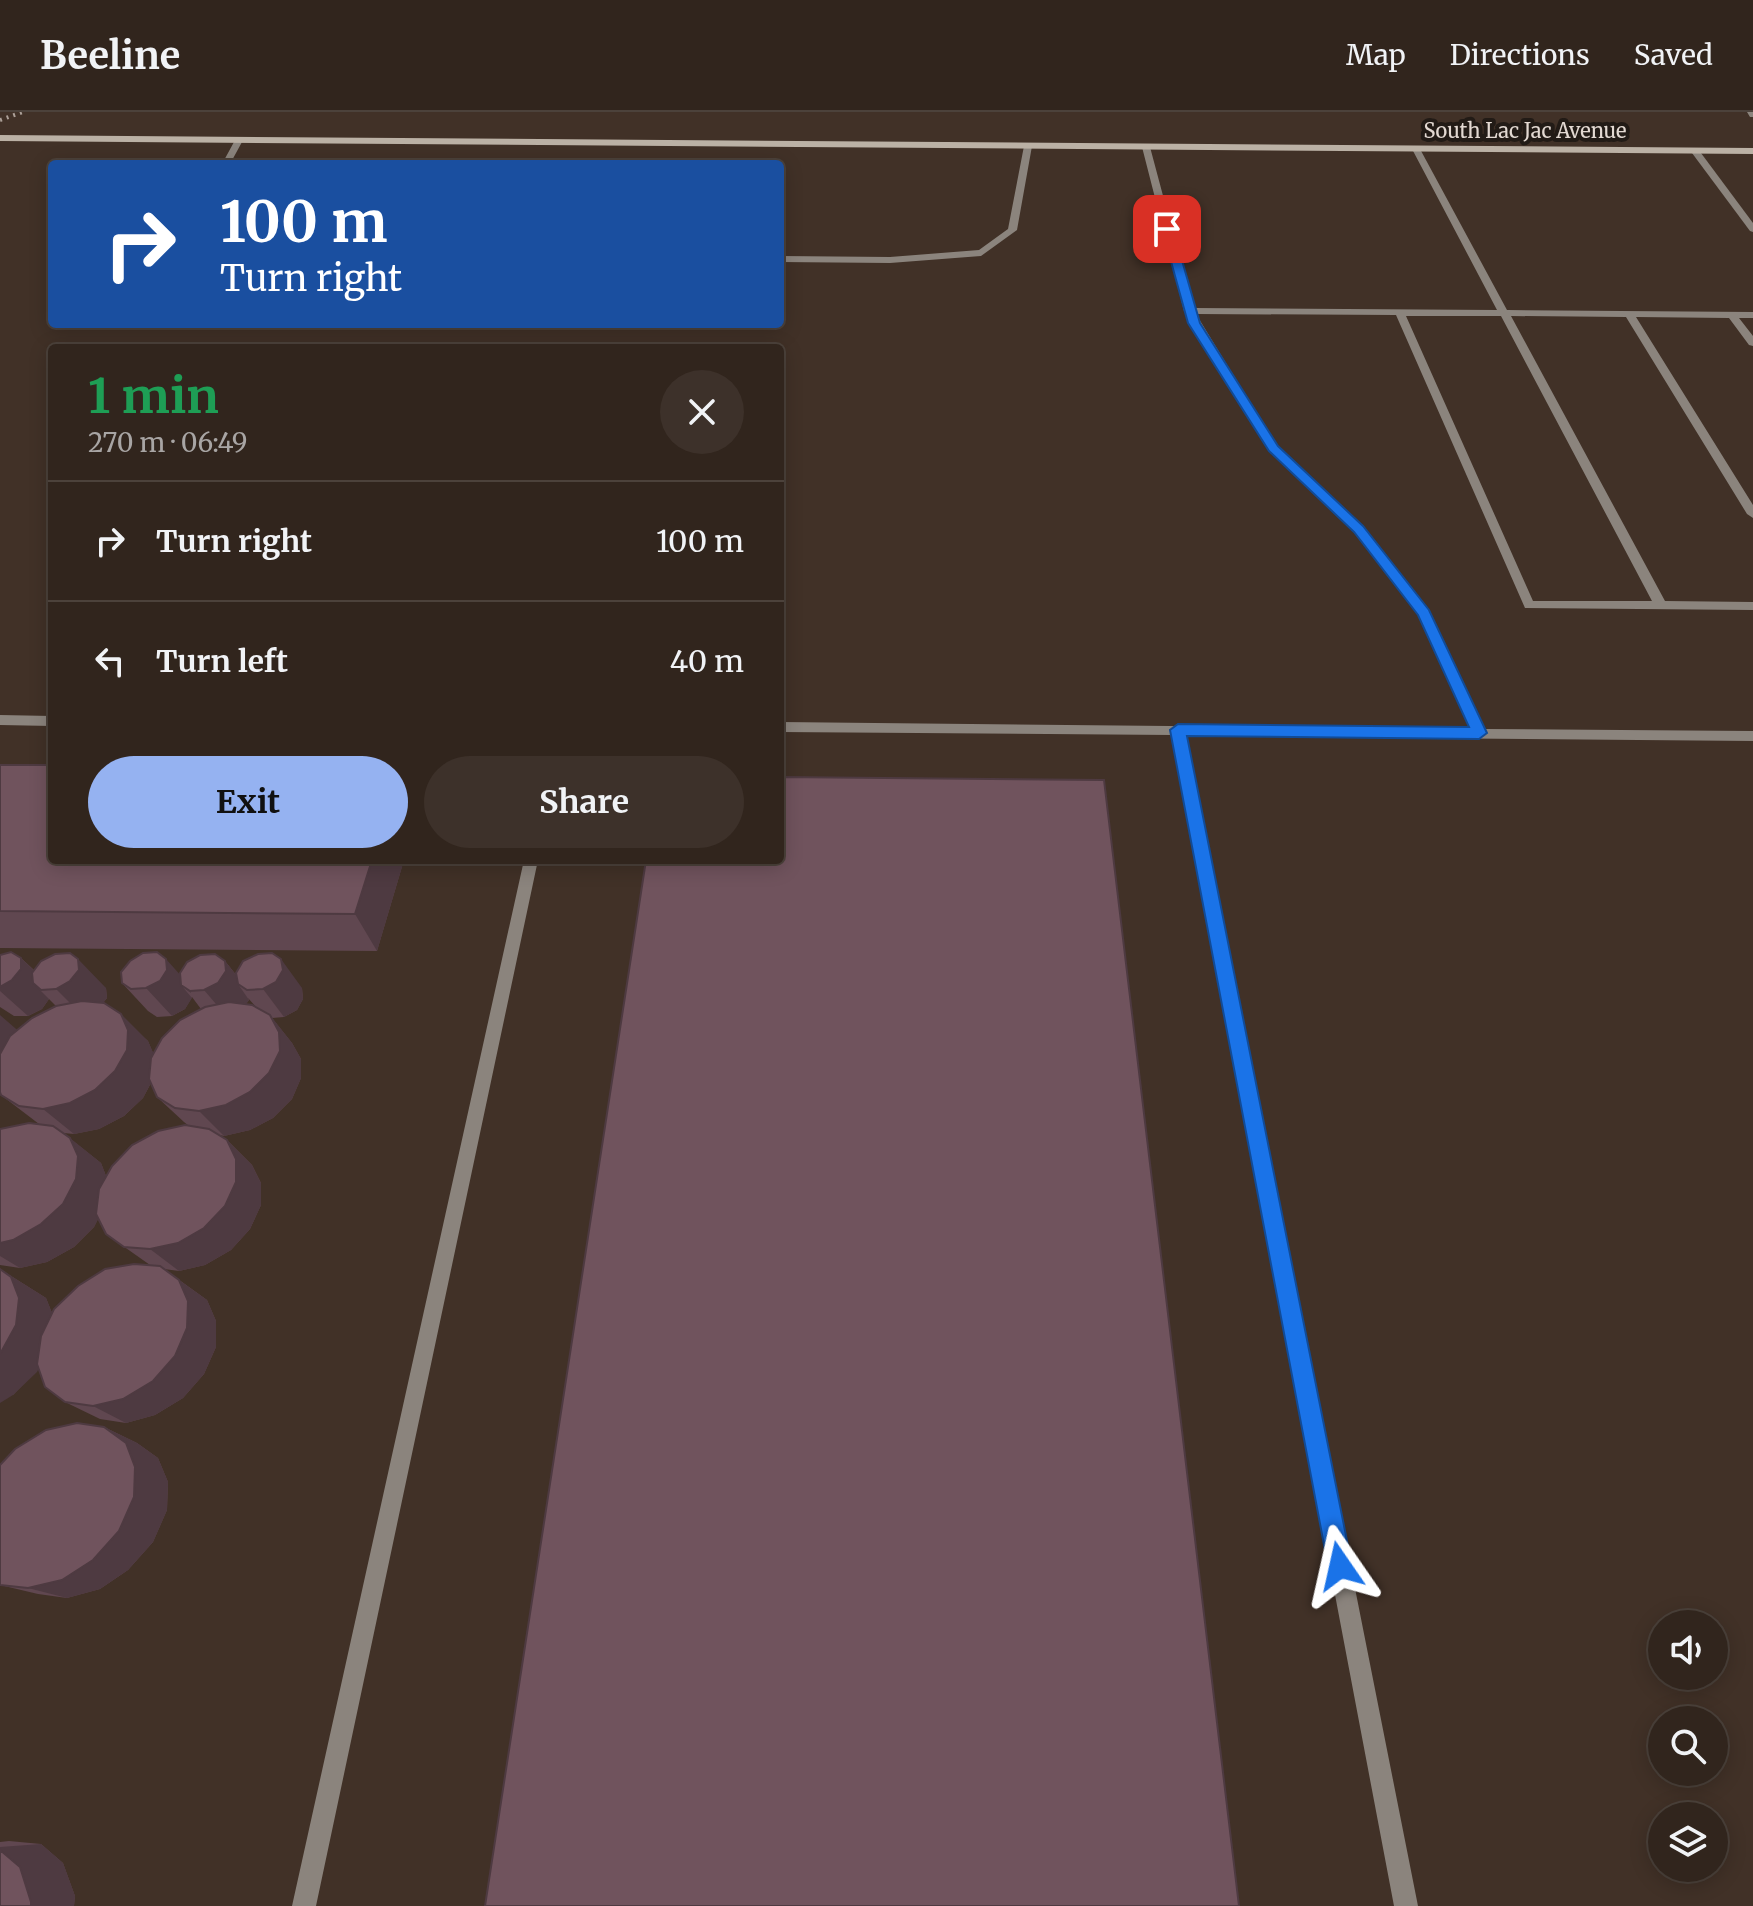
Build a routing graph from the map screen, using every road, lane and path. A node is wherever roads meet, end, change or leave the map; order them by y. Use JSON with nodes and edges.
{"nodes":[{"id":1,"x":0,"y":138,"type":"edge"},
{"id":2,"x":238,"y":142,"type":"junction"},
{"id":3,"x":1028,"y":146,"type":"junction"},
{"id":4,"x":1146,"y":147,"type":"junction"},
{"id":5,"x":1416,"y":149,"type":"junction"},
{"id":6,"x":1695,"y":151,"type":"junction"},
{"id":7,"x":1753,"y":151,"type":"edge"},
{"id":8,"x":228,"y":160,"type":"edge"},
{"id":9,"x":1753,"y":229,"type":"edge"},
{"id":10,"x":784,"y":259,"type":"edge"},
{"id":11,"x":1189,"y":311,"type":"junction"},
{"id":12,"x":1400,"y":313,"type":"junction"},
{"id":13,"x":1505,"y":314,"type":"junction"},
{"id":14,"x":1629,"y":314,"type":"junction"},
{"id":15,"x":1732,"y":315,"type":"junction"},
{"id":16,"x":1753,"y":315,"type":"edge"},
{"id":17,"x":1753,"y":343,"type":"edge"},
{"id":18,"x":1753,"y":514,"type":"edge"},
{"id":19,"x":1661,"y":606,"type":"junction"},
{"id":20,"x":1753,"y":606,"type":"edge"},
{"id":21,"x":0,"y":720,"type":"edge"},
{"id":22,"x":48,"y":721,"type":"edge"},
{"id":23,"x":784,"y":727,"type":"edge"},
{"id":24,"x":1178,"y":730,"type":"junction"},
{"id":25,"x":1479,"y":733,"type":"junction"},
{"id":26,"x":1753,"y":736,"type":"edge"},
{"id":27,"x":530,"y":864,"type":"edge"},
{"id":28,"x":304,"y":1906,"type":"edge"},
{"id":29,"x":1406,"y":1906,"type":"edge"}],
"edges":[{"from":1,"to":2,"type":"street","name":"South Lac Jac Avenue"},
{"from":2,"to":3,"type":"street","name":"South Lac Jac Avenue"},
{"from":2,"to":8,"type":"street"},
{"from":3,"to":4,"type":"street","name":"South Lac Jac Avenue"},
{"from":3,"to":10,"type":"street"},
{"from":4,"to":5,"type":"street","name":"South Lac Jac Avenue"},
{"from":4,"to":11,"type":"street"},
{"from":5,"to":6,"type":"street","name":"South Lac Jac Avenue"},
{"from":5,"to":13,"type":"street"},
{"from":6,"to":7,"type":"street","name":"South Lac Jac Avenue"},
{"from":6,"to":9,"type":"street"},
{"from":11,"to":12,"type":"street"},
{"from":11,"to":25,"type":"street"},
{"from":12,"to":13,"type":"street"},
{"from":12,"to":19,"type":"street"},
{"from":13,"to":14,"type":"street"},
{"from":13,"to":19,"type":"street"},
{"from":14,"to":15,"type":"street"},
{"from":14,"to":18,"type":"street"},
{"from":15,"to":16,"type":"street"},
{"from":15,"to":17,"type":"street"},
{"from":19,"to":20,"type":"street"},
{"from":21,"to":22,"type":"street"},
{"from":23,"to":24,"type":"street"},
{"from":24,"to":25,"type":"street"},
{"from":24,"to":29,"type":"street"},
{"from":25,"to":26,"type":"street"},
{"from":27,"to":28,"type":"street"}]}
